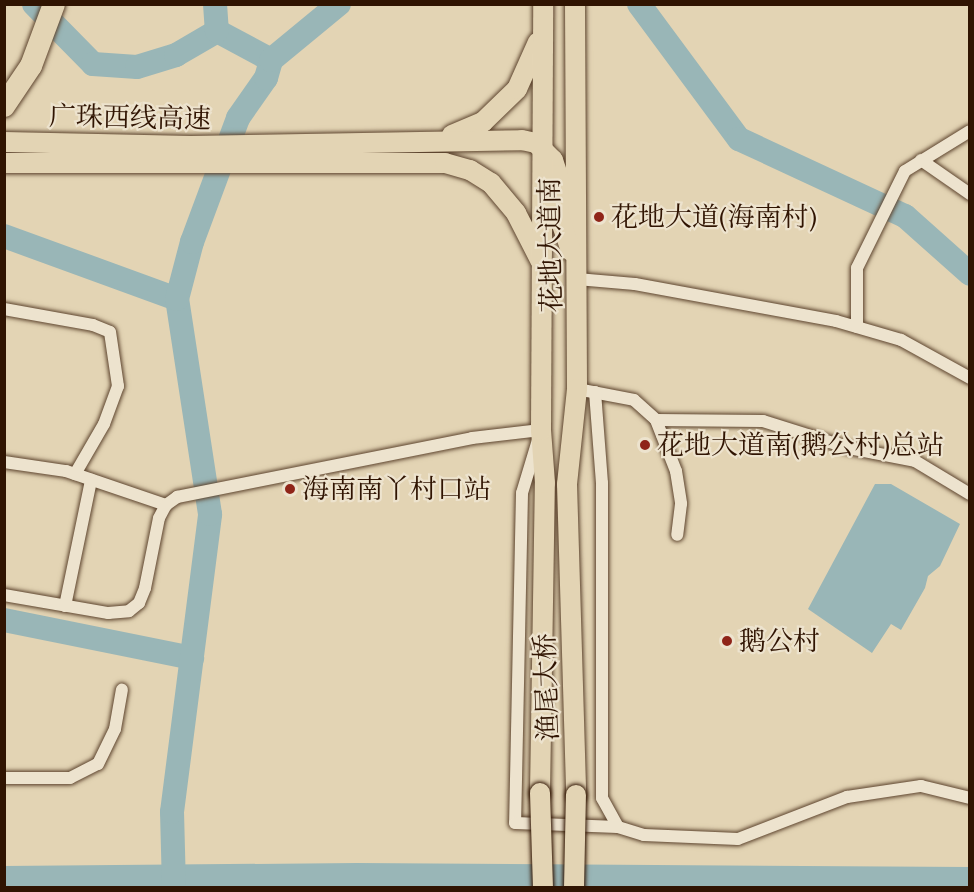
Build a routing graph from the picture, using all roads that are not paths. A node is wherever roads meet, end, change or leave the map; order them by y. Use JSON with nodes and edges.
{"nodes":[{"id":1,"x":54,"y":4,"type":"edge"},
{"id":2,"x":575,"y":4,"type":"edge"},
{"id":3,"x":542,"y":12,"type":"edge"},
{"id":4,"x":4,"y":106,"type":"edge"},
{"id":5,"x":969,"y":131,"type":"edge"},
{"id":6,"x":424,"y":140,"type":"junction"},
{"id":7,"x":4,"y":142,"type":"edge"},
{"id":8,"x":542,"y":148,"type":"junction"},
{"id":9,"x":190,"y":155,"type":"junction"},
{"id":10,"x":921,"y":160,"type":"junction"},
{"id":11,"x":4,"y":163,"type":"edge"},
{"id":12,"x":969,"y":194,"type":"edge"},
{"id":13,"x":542,"y":266,"type":"junction"},
{"id":14,"x":577,"y":273,"type":"junction"},
{"id":15,"x":4,"y":309,"type":"edge"},
{"id":16,"x":857,"y":327,"type":"junction"},
{"id":17,"x":969,"y":378,"type":"edge"},
{"id":18,"x":586,"y":391,"type":"junction"},
{"id":19,"x":656,"y":420,"type":"junction"},
{"id":20,"x":541,"y":430,"type":"junction"},
{"id":21,"x":4,"y":462,"type":"edge"},
{"id":22,"x":75,"y":474,"type":"junction"},
{"id":23,"x":91,"y":480,"type":"junction"},
{"id":24,"x":567,"y":484,"type":"joint"},
{"id":25,"x":969,"y":494,"type":"edge"},
{"id":26,"x":166,"y":505,"type":"junction"},
{"id":27,"x":677,"y":535,"type":"dead end"},
{"id":28,"x":4,"y":595,"type":"edge"},
{"id":29,"x":65,"y":606,"type":"junction"},
{"id":30,"x":122,"y":690,"type":"dead end"},
{"id":31,"x":4,"y":778,"type":"edge"},
{"id":32,"x":969,"y":798,"type":"edge"},
{"id":33,"x":618,"y":827,"type":"junction"},
{"id":34,"x":543,"y":888,"type":"edge"},
{"id":35,"x":574,"y":888,"type":"edge"}],
"edges":[{"from":1,"to":4,"type":"highway"},
{"from":2,"to":14,"type":"main road","name":"花地大道南"},
{"from":3,"to":6,"type":"main road"},
{"from":3,"to":8,"type":"main road","name":"花地大道南"},
{"from":5,"to":10,"type":"street"},
{"from":6,"to":8,"type":"main road"},
{"from":6,"to":9,"type":"main road","name":"广珠西线高速"},
{"from":7,"to":9,"type":"main road","name":"广珠西线高速"},
{"from":8,"to":13,"type":"main road","name":"花地大道南"},
{"from":8,"to":14,"type":"main road"},
{"from":9,"to":11,"type":"main road","name":"广珠西线高速"},
{"from":9,"to":13,"type":"main road","name":"广珠西线高速"},
{"from":10,"to":12,"type":"street"},
{"from":10,"to":16,"type":"street"},
{"from":13,"to":14,"type":"main road"},
{"from":13,"to":20,"type":"main road","name":"花地大道南"},
{"from":14,"to":16,"type":"street"},
{"from":14,"to":18,"type":"main road","name":"花地大道南"},
{"from":15,"to":22,"type":"street"},
{"from":16,"to":17,"type":"street"},
{"from":18,"to":19,"type":"street"},
{"from":18,"to":24,"type":"main road","name":"花地大道南"},
{"from":18,"to":33,"type":"street"},
{"from":19,"to":25,"type":"street"},
{"from":19,"to":27,"type":"street"},
{"from":20,"to":26,"type":"street"},
{"from":20,"to":33,"type":"street"},
{"from":20,"to":34,"type":"main road","name":"花地大道南","bridge":true},
{"from":21,"to":22,"type":"street"},
{"from":22,"to":23,"type":"street"},
{"from":23,"to":26,"type":"street"},
{"from":23,"to":29,"type":"street"},
{"from":24,"to":35,"type":"main road","name":"渔尾大桥","bridge":true},
{"from":26,"to":29,"type":"street"},
{"from":28,"to":29,"type":"street"},
{"from":30,"to":31,"type":"street"},
{"from":32,"to":33,"type":"street"}]}
